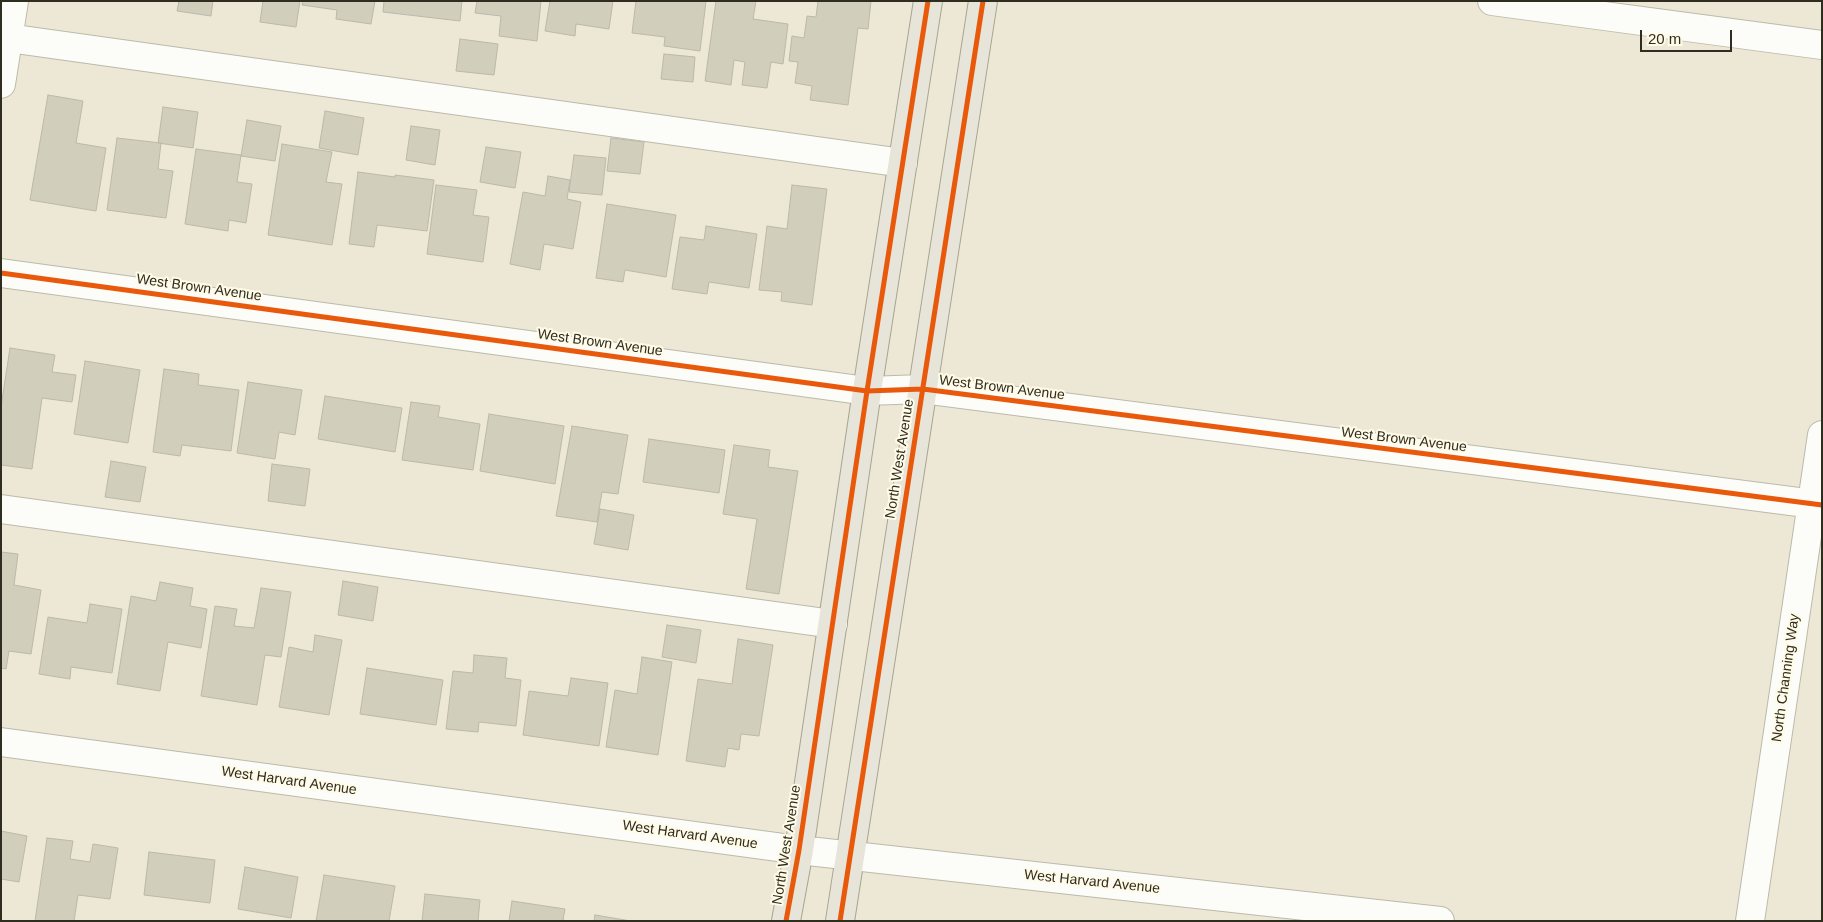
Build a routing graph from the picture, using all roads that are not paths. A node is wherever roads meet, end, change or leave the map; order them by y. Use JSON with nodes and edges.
{"nodes":[{"id":1,"x":14,"y":1,"type":"edge"},
{"id":2,"x":928,"y":1,"type":"edge"},
{"id":3,"x":983,"y":1,"type":"edge"},
{"id":4,"x":1492,"y":1,"type":"edge"},
{"id":5,"x":8,"y":38,"type":"junction"},
{"id":6,"x":1822,"y":45,"type":"edge"},
{"id":7,"x":1,"y":84,"type":"edge"},
{"id":8,"x":903,"y":163,"type":"junction"},
{"id":9,"x":1,"y":273,"type":"edge"},
{"id":10,"x":923,"y":389,"type":"junction"},
{"id":11,"x":867,"y":391,"type":"junction"},
{"id":12,"x":1822,"y":435,"type":"edge"},
{"id":13,"x":1817,"y":505,"type":"edge"},
{"id":14,"x":1,"y":509,"type":"edge"},
{"id":15,"x":833,"y":624,"type":"junction"},
{"id":16,"x":1,"y":742,"type":"edge"},
{"id":17,"x":799,"y":850,"type":"junction"},
{"id":18,"x":850,"y":855,"type":"junction"},
{"id":19,"x":786,"y":921,"type":"edge"},
{"id":20,"x":840,"y":921,"type":"edge"},
{"id":21,"x":1440,"y":921,"type":"edge"},
{"id":22,"x":1750,"y":921,"type":"edge"}],
"edges":[{"from":1,"to":5,"type":"street"},
{"from":2,"to":8,"type":"main road","name":"North West Avenue"},
{"from":3,"to":10,"type":"main road","name":"North West Avenue"},
{"from":4,"to":6,"type":"street"},
{"from":5,"to":7,"type":"street"},
{"from":5,"to":8,"type":"street"},
{"from":8,"to":11,"type":"main road","name":"North West Avenue"},
{"from":9,"to":11,"type":"street","name":"West Brown Avenue"},
{"from":10,"to":11,"type":"street","name":"West Brown Avenue"},
{"from":10,"to":13,"type":"street","name":"West Brown Avenue"},
{"from":10,"to":18,"type":"main road","name":"North West Avenue"},
{"from":11,"to":15,"type":"main road","name":"North West Avenue"},
{"from":12,"to":13,"type":"street","name":"North Channing Way"},
{"from":13,"to":22,"type":"street","name":"North Channing Way"},
{"from":14,"to":15,"type":"street"},
{"from":15,"to":17,"type":"main road","name":"North West Avenue"},
{"from":16,"to":17,"type":"street","name":"West Harvard Avenue"},
{"from":17,"to":18,"type":"street","name":"West Harvard Avenue"},
{"from":17,"to":19,"type":"main road","name":"North West Avenue"},
{"from":18,"to":20,"type":"main road","name":"North West Avenue"},
{"from":18,"to":21,"type":"street","name":"West Harvard Avenue"}]}
